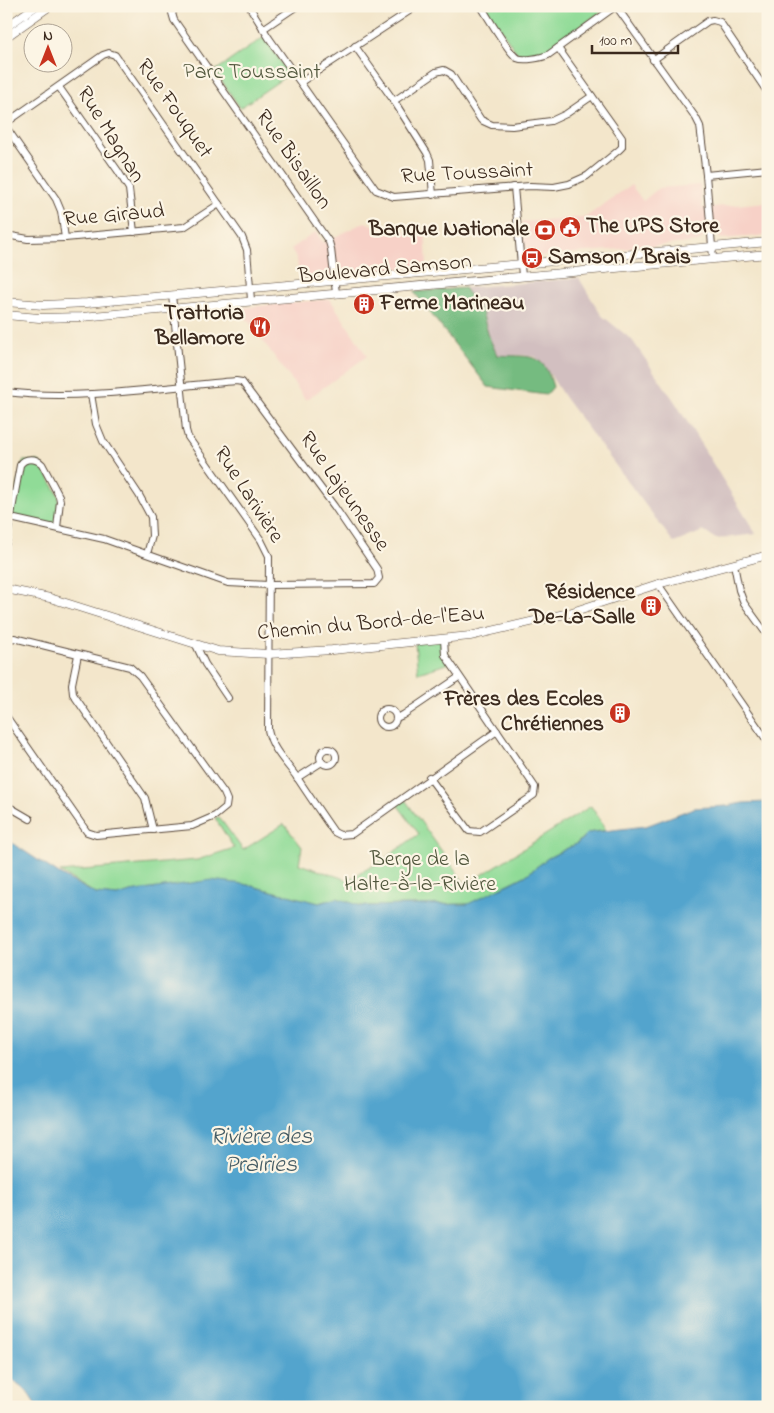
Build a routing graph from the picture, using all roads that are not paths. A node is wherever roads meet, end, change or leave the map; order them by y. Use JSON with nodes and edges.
{"nodes":[{"id":1,"x":50,"y":6,"type":"edge"},
{"id":2,"x":177,"y":6,"type":"edge"},
{"id":3,"x":249,"y":6,"type":"edge"},
{"id":4,"x":298,"y":6,"type":"edge"},
{"id":5,"x":417,"y":6,"type":"edge"},
{"id":6,"x":481,"y":6,"type":"edge"},
{"id":7,"x":616,"y":6,"type":"edge"},
{"id":8,"x":33,"y":10,"type":"edge"},
{"id":9,"x":6,"y":27,"type":"edge"},
{"id":10,"x":263,"y":29,"type":"junction"},
{"id":11,"x":6,"y":37,"type":"edge"},
{"id":12,"x":356,"y":46,"type":"junction"},
{"id":13,"x":558,"y":48,"type":"junction"},
{"id":14,"x":653,"y":60,"type":"junction"},
{"id":15,"x":301,"y":82,"type":"junction"},
{"id":16,"x":59,"y":87,"type":"junction"},
{"id":17,"x":768,"y":93,"type":"edge"},
{"id":18,"x":592,"y":96,"type":"junction"},
{"id":19,"x":394,"y":101,"type":"junction"},
{"id":20,"x":6,"y":123,"type":"edge"},
{"id":21,"x":6,"y":127,"type":"edge"},
{"id":22,"x":768,"y":169,"type":"edge"},
{"id":23,"x":706,"y":175,"type":"junction"},
{"id":24,"x":514,"y":188,"type":"junction"},
{"id":25,"x":433,"y":195,"type":"junction"},
{"id":26,"x":219,"y":204,"type":"junction"},
{"id":27,"x":134,"y":232,"type":"junction"},
{"id":28,"x":6,"y":234,"type":"edge"},
{"id":29,"x":65,"y":238,"type":"junction"},
{"id":30,"x":768,"y":242,"type":"edge"},
{"id":31,"x":712,"y":247,"type":"junction"},
{"id":32,"x":768,"y":254,"type":"edge"},
{"id":33,"x":713,"y":258,"type":"junction"},
{"id":34,"x":521,"y":264,"type":"junction"},
{"id":35,"x":522,"y":276,"type":"junction"},
{"id":36,"x":334,"y":280,"type":"junction"},
{"id":37,"x":250,"y":288,"type":"junction"},
{"id":38,"x":336,"y":293,"type":"junction"},
{"id":39,"x":172,"y":295,"type":"junction"},
{"id":40,"x":251,"y":300,"type":"junction"},
{"id":41,"x":6,"y":302,"type":"edge"},
{"id":42,"x":173,"y":307,"type":"junction"},
{"id":43,"x":6,"y":315,"type":"edge"},
{"id":44,"x":180,"y":386,"type":"junction"},
{"id":45,"x":6,"y":392,"type":"edge"},
{"id":46,"x":91,"y":394,"type":"junction"},
{"id":47,"x":9,"y":517,"type":"edge"},
{"id":48,"x":57,"y":528,"type":"junction"},
{"id":49,"x":6,"y":543,"type":"edge"},
{"id":50,"x":147,"y":554,"type":"junction"},
{"id":51,"x":768,"y":555,"type":"edge"},
{"id":52,"x":734,"y":564,"type":"junction"},
{"id":53,"x":658,"y":584,"type":"junction"},
{"id":54,"x":268,"y":585,"type":"junction"},
{"id":55,"x":6,"y":589,"type":"edge"},
{"id":56,"x":768,"y":636,"type":"edge"},
{"id":57,"x":444,"y":639,"type":"junction"},
{"id":58,"x":6,"y":640,"type":"edge"},
{"id":59,"x":196,"y":645,"type":"junction"},
{"id":60,"x":268,"y":654,"type":"junction"},
{"id":61,"x":78,"y":655,"type":"junction"},
{"id":62,"x":459,"y":677,"type":"junction"},
{"id":63,"x":228,"y":698,"type":"dead end"},
{"id":64,"x":6,"y":716,"type":"edge"},
{"id":65,"x":396,"y":718,"type":"dead end"},
{"id":66,"x":497,"y":731,"type":"junction"},
{"id":67,"x":768,"y":742,"type":"edge"},
{"id":68,"x":322,"y":762,"type":"dead end"},
{"id":69,"x":297,"y":778,"type":"junction"},
{"id":70,"x":429,"y":778,"type":"junction"},
{"id":71,"x":6,"y":805,"type":"edge"},
{"id":72,"x":30,"y":819,"type":"dead end"},
{"id":73,"x":153,"y":830,"type":"junction"}],
"edges":[{"from":1,"to":8,"type":"street"},
{"from":2,"to":36,"type":"street","name":"Rue Bisaillon"},
{"from":3,"to":10,"type":"street","name":"Rue Toussaint"},
{"from":4,"to":10,"type":"street"},
{"from":5,"to":12,"type":"street"},
{"from":6,"to":13,"type":"street"},
{"from":7,"to":13,"type":"street"},
{"from":7,"to":14,"type":"street"},
{"from":8,"to":9,"type":"street"},
{"from":8,"to":11,"type":"street"},
{"from":10,"to":15,"type":"street","name":"Rue Toussaint"},
{"from":12,"to":15,"type":"street"},
{"from":12,"to":19,"type":"street"},
{"from":13,"to":18,"type":"street","name":"Rue Toussaint"},
{"from":14,"to":17,"type":"street"},
{"from":14,"to":23,"type":"street"},
{"from":15,"to":25,"type":"street","name":"Rue Toussaint"},
{"from":16,"to":20,"type":"street","name":"Rue Fouquet"},
{"from":16,"to":26,"type":"street","name":"Rue Fouquet"},
{"from":16,"to":27,"type":"street","name":"Rue Magnan"},
{"from":18,"to":19,"type":"street"},
{"from":18,"to":24,"type":"street","name":"Rue Toussaint"},
{"from":19,"to":25,"type":"street"},
{"from":21,"to":29,"type":"street"},
{"from":22,"to":23,"type":"street"},
{"from":23,"to":31,"type":"street"},
{"from":24,"to":25,"type":"street","name":"Rue Toussaint"},
{"from":24,"to":34,"type":"street"},
{"from":26,"to":27,"type":"street","name":"Rue Giraud"},
{"from":26,"to":37,"type":"street","name":"Rue Fouquet"},
{"from":27,"to":29,"type":"street","name":"Rue Giraud"},
{"from":28,"to":29,"type":"street","name":"Rue Giraud"},
{"from":30,"to":31,"type":"street","name":"Boulevard Samson"},
{"from":31,"to":33,"type":"street"},
{"from":31,"to":34,"type":"street","name":"Boulevard Samson"},
{"from":32,"to":33,"type":"street","name":"Boulevard Samson"},
{"from":33,"to":35,"type":"street","name":"Boulevard Samson"},
{"from":34,"to":35,"type":"street"},
{"from":34,"to":36,"type":"street","name":"Boulevard Samson"},
{"from":35,"to":38,"type":"street","name":"Boulevard Samson"},
{"from":36,"to":37,"type":"street","name":"Boulevard Samson"},
{"from":36,"to":38,"type":"street","name":"Rue Bisaillon"},
{"from":37,"to":39,"type":"street","name":"Boulevard Samson"},
{"from":37,"to":40,"type":"street","name":"Rue Fouquet"},
{"from":38,"to":40,"type":"street","name":"Boulevard Samson"},
{"from":39,"to":41,"type":"street","name":"Boulevard Samson"},
{"from":39,"to":42,"type":"street","name":"Rue Larivière"},
{"from":40,"to":42,"type":"street","name":"Boulevard Samson"},
{"from":42,"to":43,"type":"street","name":"Boulevard Samson"},
{"from":42,"to":44,"type":"street","name":"Rue Larivière"},
{"from":44,"to":46,"type":"street","name":"Rue Lajeunesse"},
{"from":44,"to":54,"type":"street","name":"Rue Larivière"},
{"from":44,"to":54,"type":"street","name":"Rue Lajeunesse"},
{"from":45,"to":46,"type":"street","name":"Rue Lajeunesse"},
{"from":46,"to":50,"type":"street"},
{"from":47,"to":48,"type":"street","name":"Rue Lajeunesse"},
{"from":47,"to":48,"type":"street"},
{"from":47,"to":49,"type":"street"},
{"from":48,"to":50,"type":"street","name":"Rue Lajeunesse"},
{"from":50,"to":54,"type":"street","name":"Rue Lajeunesse"},
{"from":51,"to":52,"type":"street","name":"Chemin du Bord-de-l'Eau"},
{"from":52,"to":53,"type":"street","name":"Chemin du Bord-de-l'Eau"},
{"from":52,"to":56,"type":"street"},
{"from":53,"to":57,"type":"street","name":"Chemin du Bord-de-l'Eau"},
{"from":53,"to":67,"type":"street"},
{"from":54,"to":60,"type":"street","name":"Rue Larivière"},
{"from":55,"to":59,"type":"street","name":"Chemin du Bord-de-l'Eau"},
{"from":57,"to":60,"type":"street","name":"Chemin du Bord-de-l'Eau"},
{"from":57,"to":62,"type":"street"},
{"from":58,"to":61,"type":"street"},
{"from":59,"to":60,"type":"street","name":"Chemin du Bord-de-l'Eau"},
{"from":59,"to":63,"type":"street"},
{"from":60,"to":69,"type":"street","name":"Rue Larivière"},
{"from":61,"to":73,"type":"street"},
{"from":61,"to":73,"type":"street"},
{"from":62,"to":65,"type":"street"},
{"from":62,"to":66,"type":"street"},
{"from":64,"to":73,"type":"street"},
{"from":66,"to":70,"type":"street","name":"Rue Larivière"},
{"from":66,"to":70,"type":"street"},
{"from":68,"to":69,"type":"street"},
{"from":69,"to":70,"type":"street","name":"Rue Larivière"},
{"from":71,"to":72,"type":"street"}]}
